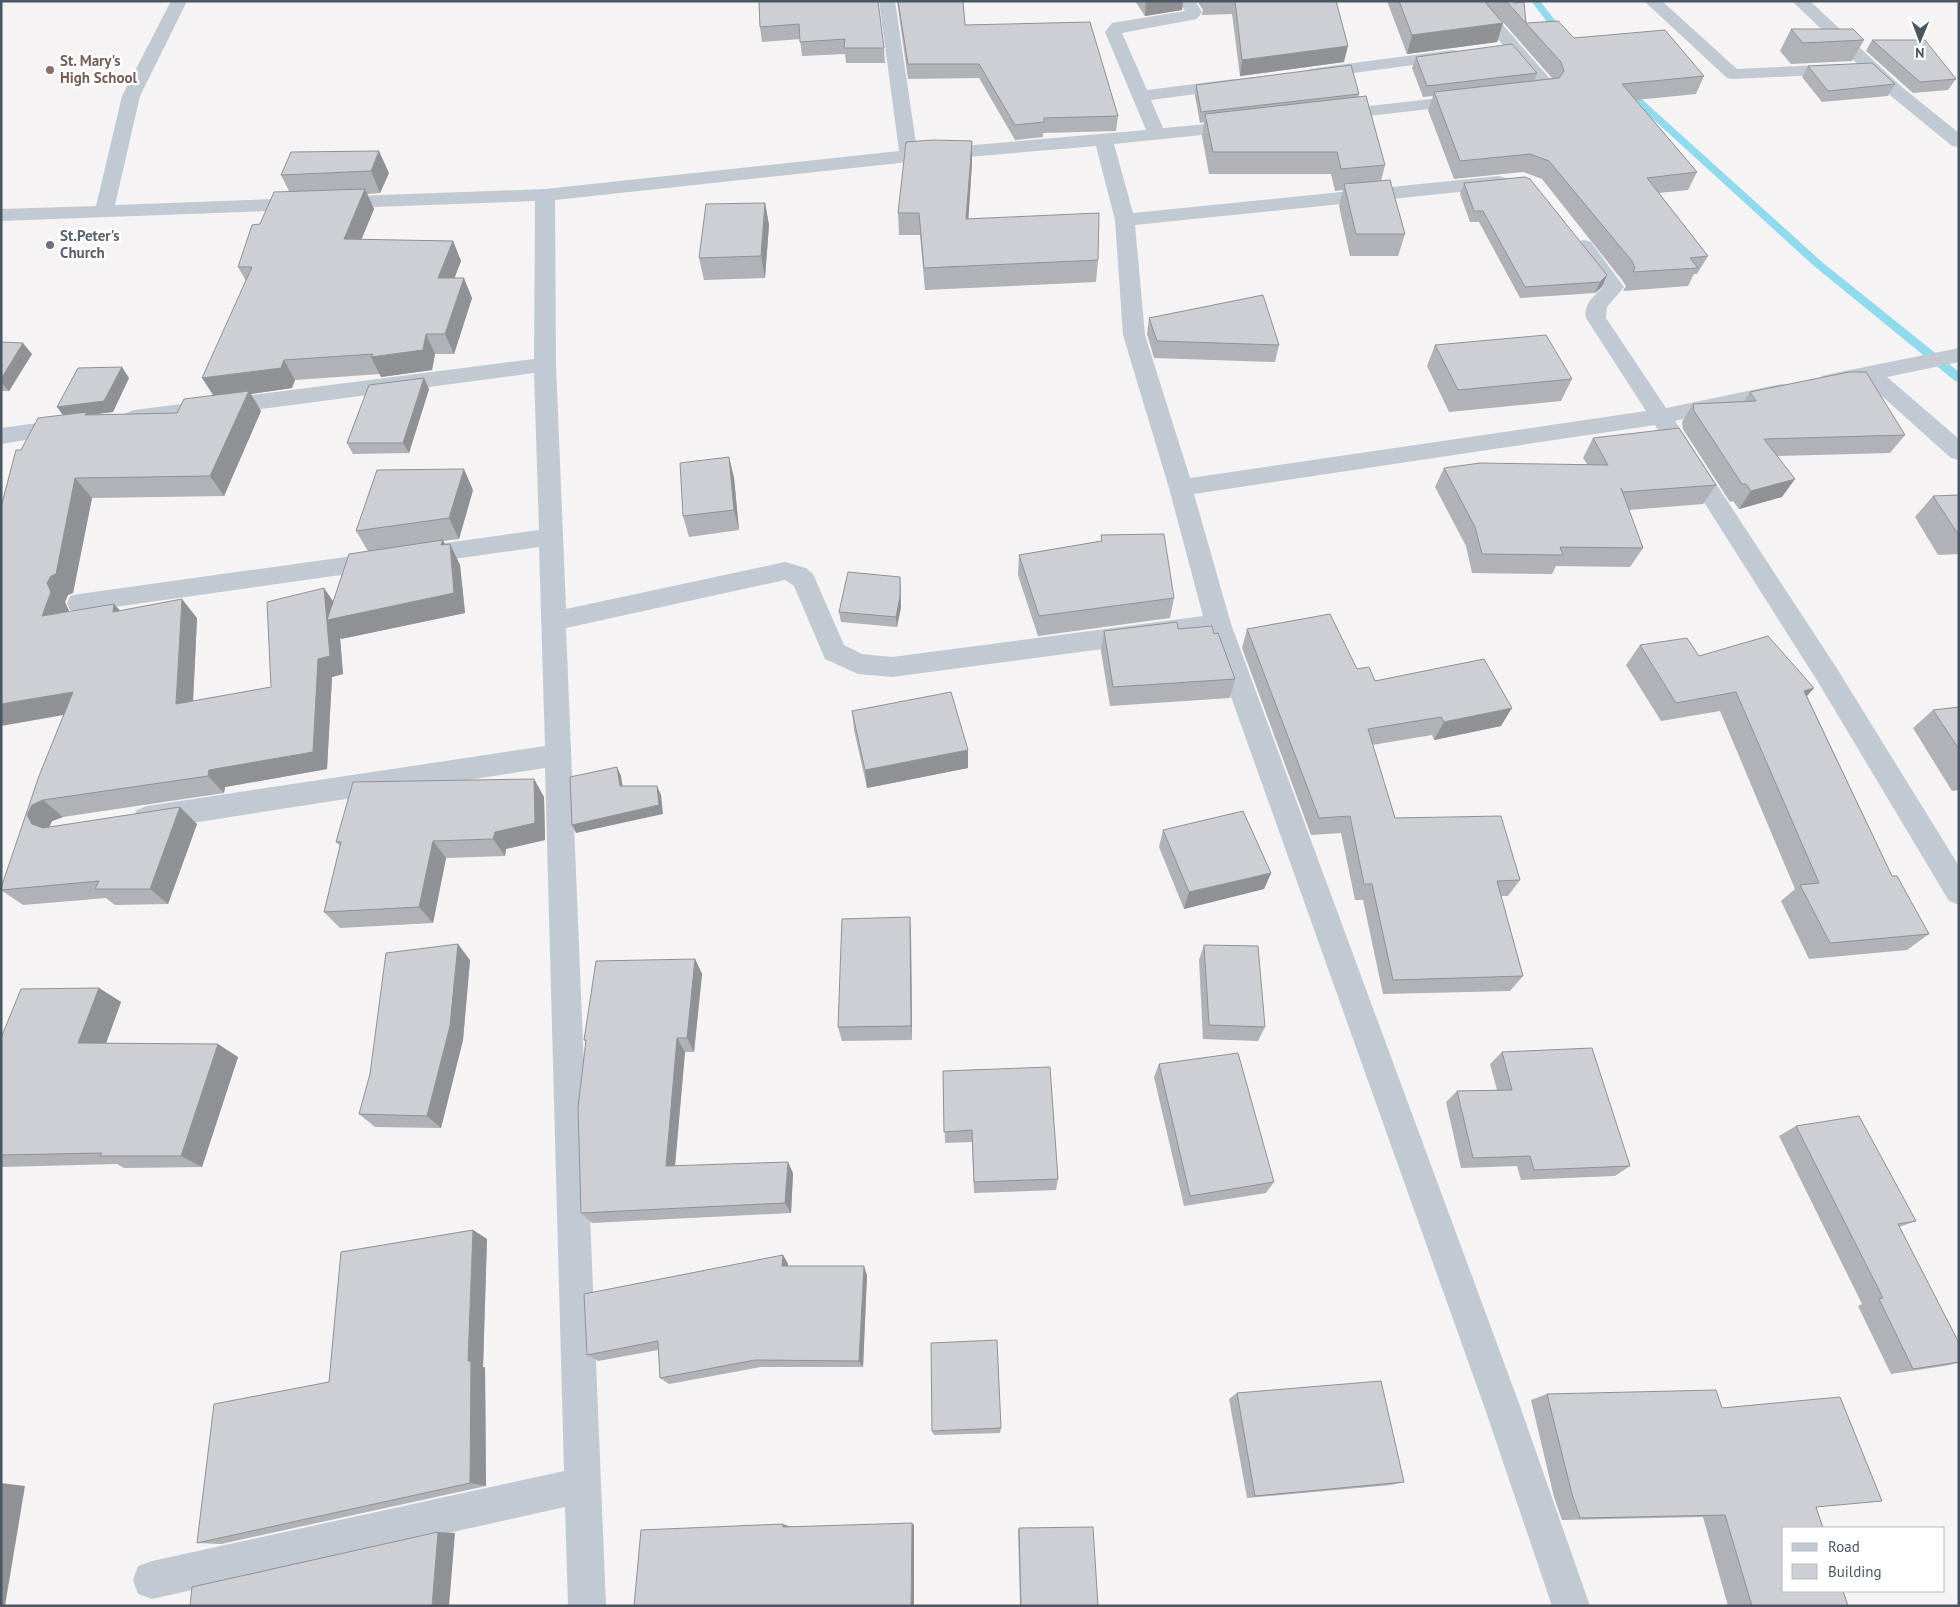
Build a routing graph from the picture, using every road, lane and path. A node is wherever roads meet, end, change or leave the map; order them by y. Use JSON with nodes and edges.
{"nodes":[{"id":1,"x":179,"y":1,"type":"edge"},
{"id":2,"x":887,"y":1,"type":"edge"},
{"id":3,"x":1187,"y":1,"type":"edge"},
{"id":4,"x":1473,"y":1,"type":"edge"},
{"id":5,"x":1652,"y":1,"type":"edge"},
{"id":6,"x":1800,"y":1,"type":"edge"},
{"id":7,"x":1513,"y":47,"type":"junction"},
{"id":8,"x":1493,"y":50,"type":"edge"},
{"id":9,"x":1464,"y":54,"type":"edge"},
{"id":10,"x":1871,"y":67,"type":"junction"},
{"id":11,"x":1297,"y":75,"type":"edge"},
{"id":12,"x":1248,"y":82,"type":"edge"},
{"id":13,"x":1140,"y":96,"type":"junction"},
{"id":14,"x":1503,"y":96,"type":"edge"},
{"id":15,"x":1483,"y":98,"type":"edge"},
{"id":16,"x":1315,"y":117,"type":"edge"},
{"id":17,"x":1256,"y":124,"type":"edge"},
{"id":18,"x":1157,"y":135,"type":"junction"},
{"id":19,"x":1104,"y":140,"type":"junction"},
{"id":20,"x":1959,"y":142,"type":"edge"},
{"id":21,"x":909,"y":156,"type":"junction"},
{"id":22,"x":1523,"y":180,"type":"edge"},
{"id":23,"x":545,"y":195,"type":"junction"},
{"id":24,"x":104,"y":211,"type":"junction"},
{"id":25,"x":1,"y":215,"type":"edge"},
{"id":26,"x":1125,"y":220,"type":"junction"},
{"id":27,"x":1570,"y":229,"type":"edge"},
{"id":28,"x":1959,"y":354,"type":"edge"},
{"id":29,"x":545,"y":365,"type":"junction"},
{"id":30,"x":1870,"y":373,"type":"junction"},
{"id":31,"x":1660,"y":417,"type":"junction"},
{"id":32,"x":1,"y":436,"type":"edge"},
{"id":33,"x":1959,"y":452,"type":"edge"},
{"id":34,"x":1181,"y":488,"type":"junction"},
{"id":35,"x":551,"y":537,"type":"junction"},
{"id":36,"x":79,"y":603,"type":"dead end"},
{"id":37,"x":554,"y":621,"type":"junction"},
{"id":38,"x":1218,"y":624,"type":"junction"},
{"id":39,"x":558,"y":756,"type":"junction"},
{"id":40,"x":121,"y":822,"type":"edge"},
{"id":41,"x":1959,"y":892,"type":"edge"},
{"id":42,"x":583,"y":1485,"type":"junction"},
{"id":43,"x":152,"y":1580,"type":"dead end"},
{"id":44,"x":587,"y":1606,"type":"edge"},
{"id":45,"x":1571,"y":1606,"type":"edge"}],
"edges":[{"from":1,"to":24,"type":"street"},
{"from":2,"to":21,"type":"street"},
{"from":3,"to":13,"type":"street"},
{"from":4,"to":7,"type":"street"},
{"from":5,"to":10,"type":"street"},
{"from":6,"to":10,"type":"street"},
{"from":7,"to":8,"type":"street"},
{"from":7,"to":14,"type":"street"},
{"from":9,"to":11,"type":"street"},
{"from":10,"to":20,"type":"street"},
{"from":12,"to":13,"type":"street"},
{"from":13,"to":18,"type":"street"},
{"from":15,"to":16,"type":"street"},
{"from":17,"to":18,"type":"street"},
{"from":18,"to":19,"type":"street"},
{"from":19,"to":21,"type":"street"},
{"from":19,"to":26,"type":"street"},
{"from":21,"to":23,"type":"street"},
{"from":22,"to":26,"type":"street"},
{"from":23,"to":24,"type":"street"},
{"from":23,"to":29,"type":"street"},
{"from":24,"to":25,"type":"street"},
{"from":26,"to":34,"type":"street"},
{"from":27,"to":31,"type":"street"},
{"from":28,"to":30,"type":"street"},
{"from":29,"to":32,"type":"street"},
{"from":29,"to":35,"type":"street"},
{"from":30,"to":31,"type":"street"},
{"from":30,"to":33,"type":"street"},
{"from":31,"to":34,"type":"street"},
{"from":31,"to":41,"type":"street"},
{"from":34,"to":38,"type":"street"},
{"from":35,"to":36,"type":"street"},
{"from":35,"to":37,"type":"street"},
{"from":37,"to":38,"type":"street"},
{"from":37,"to":39,"type":"street"},
{"from":38,"to":45,"type":"street"},
{"from":39,"to":40,"type":"street"},
{"from":39,"to":42,"type":"street"},
{"from":42,"to":43,"type":"street"},
{"from":42,"to":44,"type":"street"}]}
